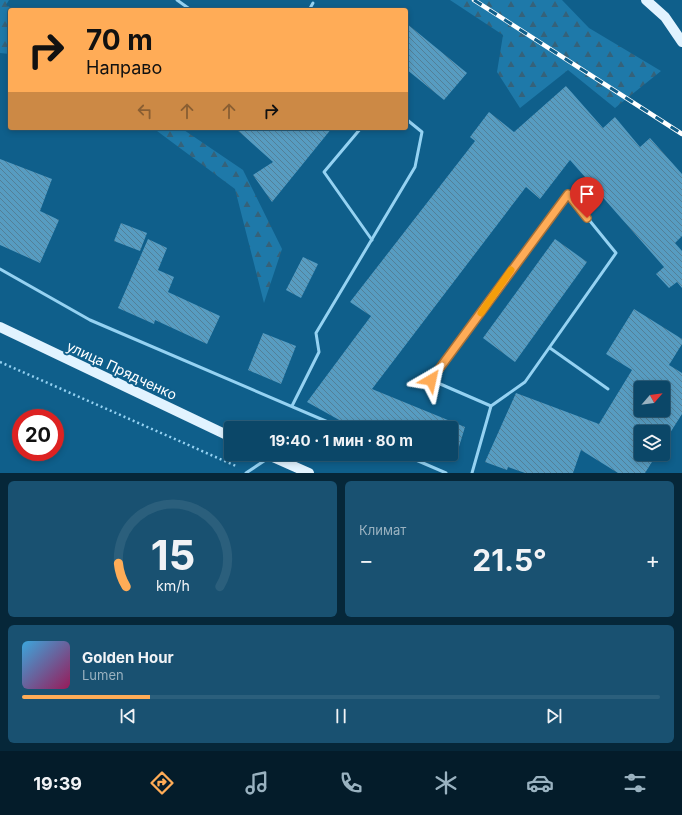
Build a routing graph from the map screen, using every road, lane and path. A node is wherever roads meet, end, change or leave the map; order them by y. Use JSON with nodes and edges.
{"nodes":[{"id":1,"x":177,"y":0,"type":"edge"},
{"id":2,"x":646,"y":0,"type":"edge"},
{"id":3,"x":313,"y":3,"type":"dead end"},
{"id":4,"x":188,"y":8,"type":"edge"},
{"id":5,"x":309,"y":8,"type":"edge"},
{"id":6,"x":682,"y":42,"type":"edge"},
{"id":7,"x":408,"y":121,"type":"edge"},
{"id":8,"x":358,"y":130,"type":"edge"},
{"id":9,"x":372,"y":240,"type":"junction"},
{"id":10,"x":0,"y":269,"type":"edge"},
{"id":11,"x":0,"y":327,"type":"edge"},
{"id":12,"x":550,"y":348,"type":"junction"},
{"id":13,"x":0,"y":362,"type":"edge"},
{"id":14,"x":608,"y":389,"type":"dead end"},
{"id":15,"x":292,"y":406,"type":"junction"},
{"id":16,"x":491,"y":406,"type":"junction"},
{"id":17,"x":326,"y":421,"type":"edge"},
{"id":18,"x":224,"y":434,"type":"edge"},
{"id":19,"x":261,"y":461,"type":"edge"},
{"id":20,"x":282,"y":461,"type":"edge"},
{"id":21,"x":418,"y":461,"type":"edge"},
{"id":22,"x":247,"y":472,"type":"edge"},
{"id":23,"x":309,"y":473,"type":"edge"},
{"id":24,"x":446,"y":473,"type":"edge"},
{"id":25,"x":472,"y":473,"type":"edge"}],
"edges":[{"from":1,"to":4,"type":"lane"},
{"from":2,"to":6,"type":"main road"},
{"from":3,"to":5,"type":"lane"},
{"from":7,"to":9,"type":"lane"},
{"from":8,"to":9,"type":"lane"},
{"from":9,"to":15,"type":"lane"},
{"from":10,"to":15,"type":"lane"},
{"from":11,"to":18,"type":"main road","name":"улица Прядченко"},
{"from":12,"to":14,"type":"lane"},
{"from":12,"to":16,"type":"lane"},
{"from":12,"to":16,"type":"lane"},
{"from":13,"to":22,"type":"path"},
{"from":15,"to":17,"type":"lane"},
{"from":16,"to":25,"type":"lane"},
{"from":19,"to":22,"type":"lane"},
{"from":20,"to":23,"type":"main road"},
{"from":21,"to":24,"type":"lane"}]}
